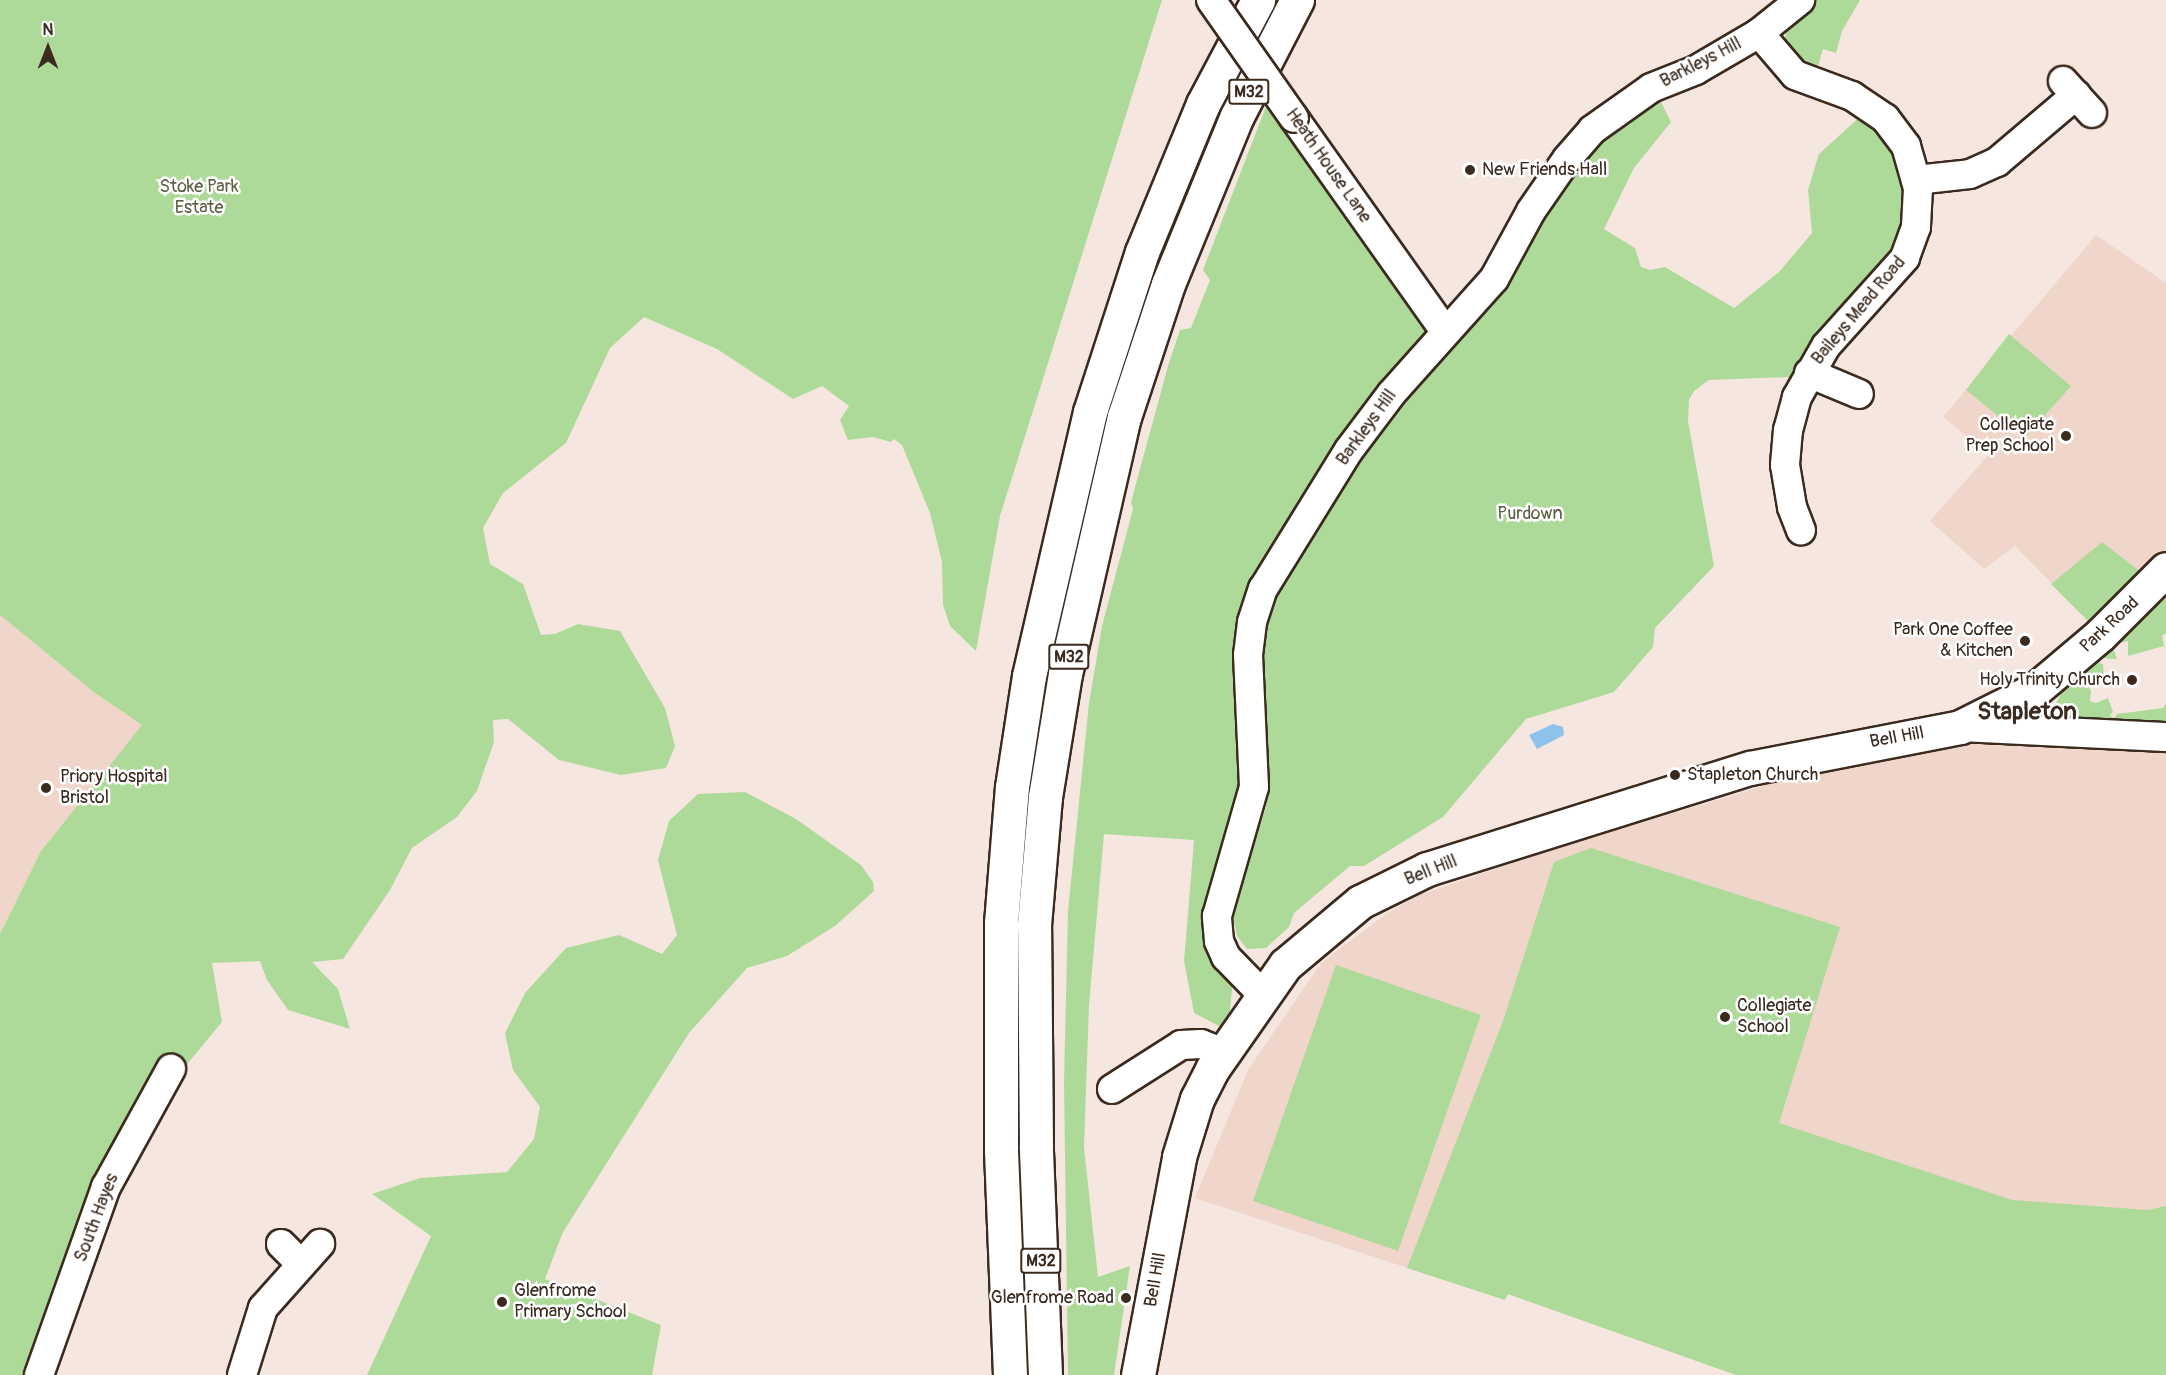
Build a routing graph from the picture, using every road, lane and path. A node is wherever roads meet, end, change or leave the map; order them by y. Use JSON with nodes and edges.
{"nodes":[{"id":1,"x":1210,"y":0,"type":"edge"},
{"id":2,"x":1258,"y":0,"type":"edge"},
{"id":3,"x":1297,"y":0,"type":"edge"},
{"id":4,"x":1800,"y":0,"type":"edge"},
{"id":5,"x":1759,"y":33,"type":"junction"},
{"id":6,"x":2077,"y":96,"type":"dead end"},
{"id":7,"x":1917,"y":180,"type":"junction"},
{"id":8,"x":1445,"y":331,"type":"junction"},
{"id":9,"x":1809,"y":373,"type":"junction"},
{"id":10,"x":1859,"y":394,"type":"dead end"},
{"id":11,"x":1806,"y":534,"type":"dead end"},
{"id":12,"x":2166,"y":569,"type":"edge"},
{"id":13,"x":2022,"y":697,"type":"junction"},
{"id":14,"x":1960,"y":727,"type":"junction"},
{"id":15,"x":2050,"y":733,"type":"junction"},
{"id":16,"x":2166,"y":737,"type":"edge"},
{"id":17,"x":1263,"y":995,"type":"junction"},
{"id":18,"x":1224,"y":1053,"type":"junction"},
{"id":19,"x":171,"y":1069,"type":"dead end"},
{"id":20,"x":1112,"y":1089,"type":"dead end"},
{"id":21,"x":281,"y":1244,"type":"dead end"},
{"id":22,"x":39,"y":1375,"type":"edge"},
{"id":23,"x":242,"y":1375,"type":"edge"},
{"id":24,"x":1010,"y":1375,"type":"edge"},
{"id":25,"x":1045,"y":1375,"type":"edge"},
{"id":26,"x":1138,"y":1375,"type":"edge"}],
"edges":[{"from":1,"to":8,"type":"street","name":"Heath House Lane","bridge":true},
{"from":2,"to":24,"type":"main road","number":"M32"},
{"from":3,"to":25,"type":"main road","number":"M32"},
{"from":4,"to":5,"type":"street","name":"Barkleys Hill"},
{"from":5,"to":7,"type":"street","name":"Baileys Mead Road"},
{"from":5,"to":8,"type":"street","name":"Barkleys Hill"},
{"from":6,"to":7,"type":"street"},
{"from":7,"to":9,"type":"street","name":"Baileys Mead Road"},
{"from":8,"to":17,"type":"street","name":"Barkleys Hill"},
{"from":9,"to":10,"type":"street","name":"Baileys Mead Road"},
{"from":9,"to":11,"type":"street","name":"Baileys Mead Road"},
{"from":12,"to":13,"type":"main road","name":"Park Road"},
{"from":13,"to":14,"type":"main road","name":"Bell Hill"},
{"from":13,"to":15,"type":"street"},
{"from":14,"to":15,"type":"street"},
{"from":14,"to":17,"type":"main road","name":"Bell Hill"},
{"from":15,"to":16,"type":"street"},
{"from":17,"to":18,"type":"main road","name":"Bell Hill"},
{"from":18,"to":20,"type":"street"},
{"from":18,"to":26,"type":"main road","name":"Bell Hill"},
{"from":19,"to":22,"type":"street","name":"South Hayes"},
{"from":21,"to":23,"type":"street"}]}
